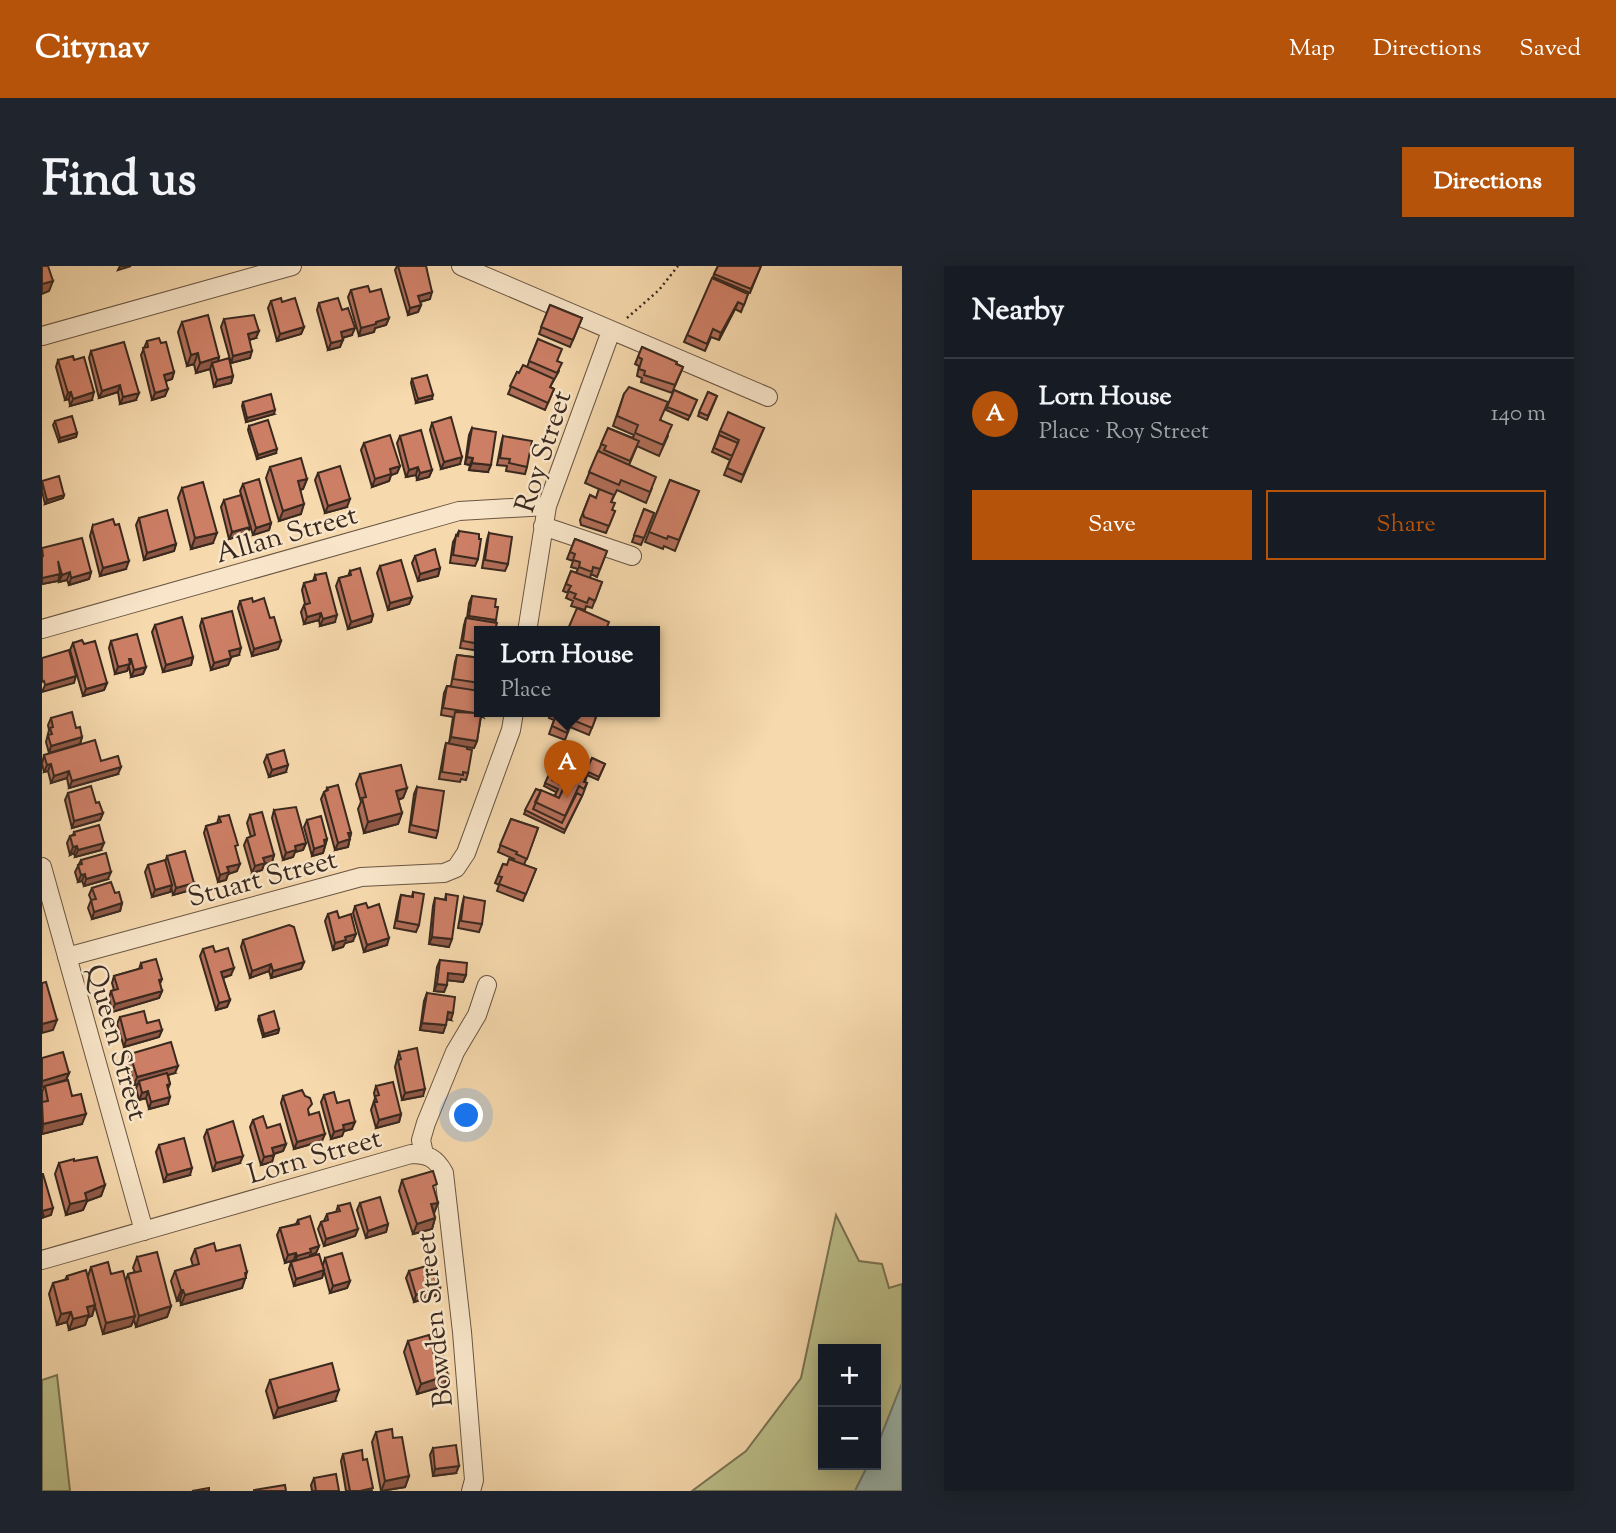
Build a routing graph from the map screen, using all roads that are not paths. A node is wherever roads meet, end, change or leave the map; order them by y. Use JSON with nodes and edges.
{"nodes":[{"id":1,"x":292,"y":266,"type":"edge"},
{"id":2,"x":461,"y":266,"type":"edge"},
{"id":3,"x":611,"y":331,"type":"junction"},
{"id":4,"x":42,"y":336,"type":"edge"},
{"id":5,"x":768,"y":397,"type":"dead end"},
{"id":6,"x":547,"y":506,"type":"junction"},
{"id":7,"x":543,"y":526,"type":"junction"},
{"id":8,"x":632,"y":556,"type":"dead end"},
{"id":9,"x":528,"y":626,"type":"edge"},
{"id":10,"x":42,"y":629,"type":"edge"},
{"id":11,"x":513,"y":717,"type":"edge"},
{"id":12,"x":42,"y":867,"type":"edge"},
{"id":13,"x":67,"y":957,"type":"junction"},
{"id":14,"x":487,"y":985,"type":"dead end"},
{"id":15,"x":425,"y":1154,"type":"junction"},
{"id":16,"x":144,"y":1231,"type":"junction"},
{"id":17,"x":42,"y":1260,"type":"edge"},
{"id":18,"x":471,"y":1491,"type":"edge"}],
"edges":[{"from":1,"to":4,"type":"street"},
{"from":2,"to":3,"type":"street"},
{"from":3,"to":5,"type":"street"},
{"from":3,"to":6,"type":"street","name":"Roy Street"},
{"from":6,"to":7,"type":"street","name":"Roy Street"},
{"from":6,"to":10,"type":"street","name":"Allan Street"},
{"from":7,"to":8,"type":"street"},
{"from":7,"to":9,"type":"street","name":"Roy Street"},
{"from":11,"to":13,"type":"street","name":"Stuart Street"},
{"from":12,"to":13,"type":"street","name":"Queen Street"},
{"from":13,"to":16,"type":"street","name":"Queen Street"},
{"from":14,"to":15,"type":"street","name":"Lorn Street"},
{"from":15,"to":16,"type":"street","name":"Lorn Street"},
{"from":15,"to":18,"type":"street","name":"Bowden Street"},
{"from":16,"to":17,"type":"street","name":"Lorn Street"}]}
